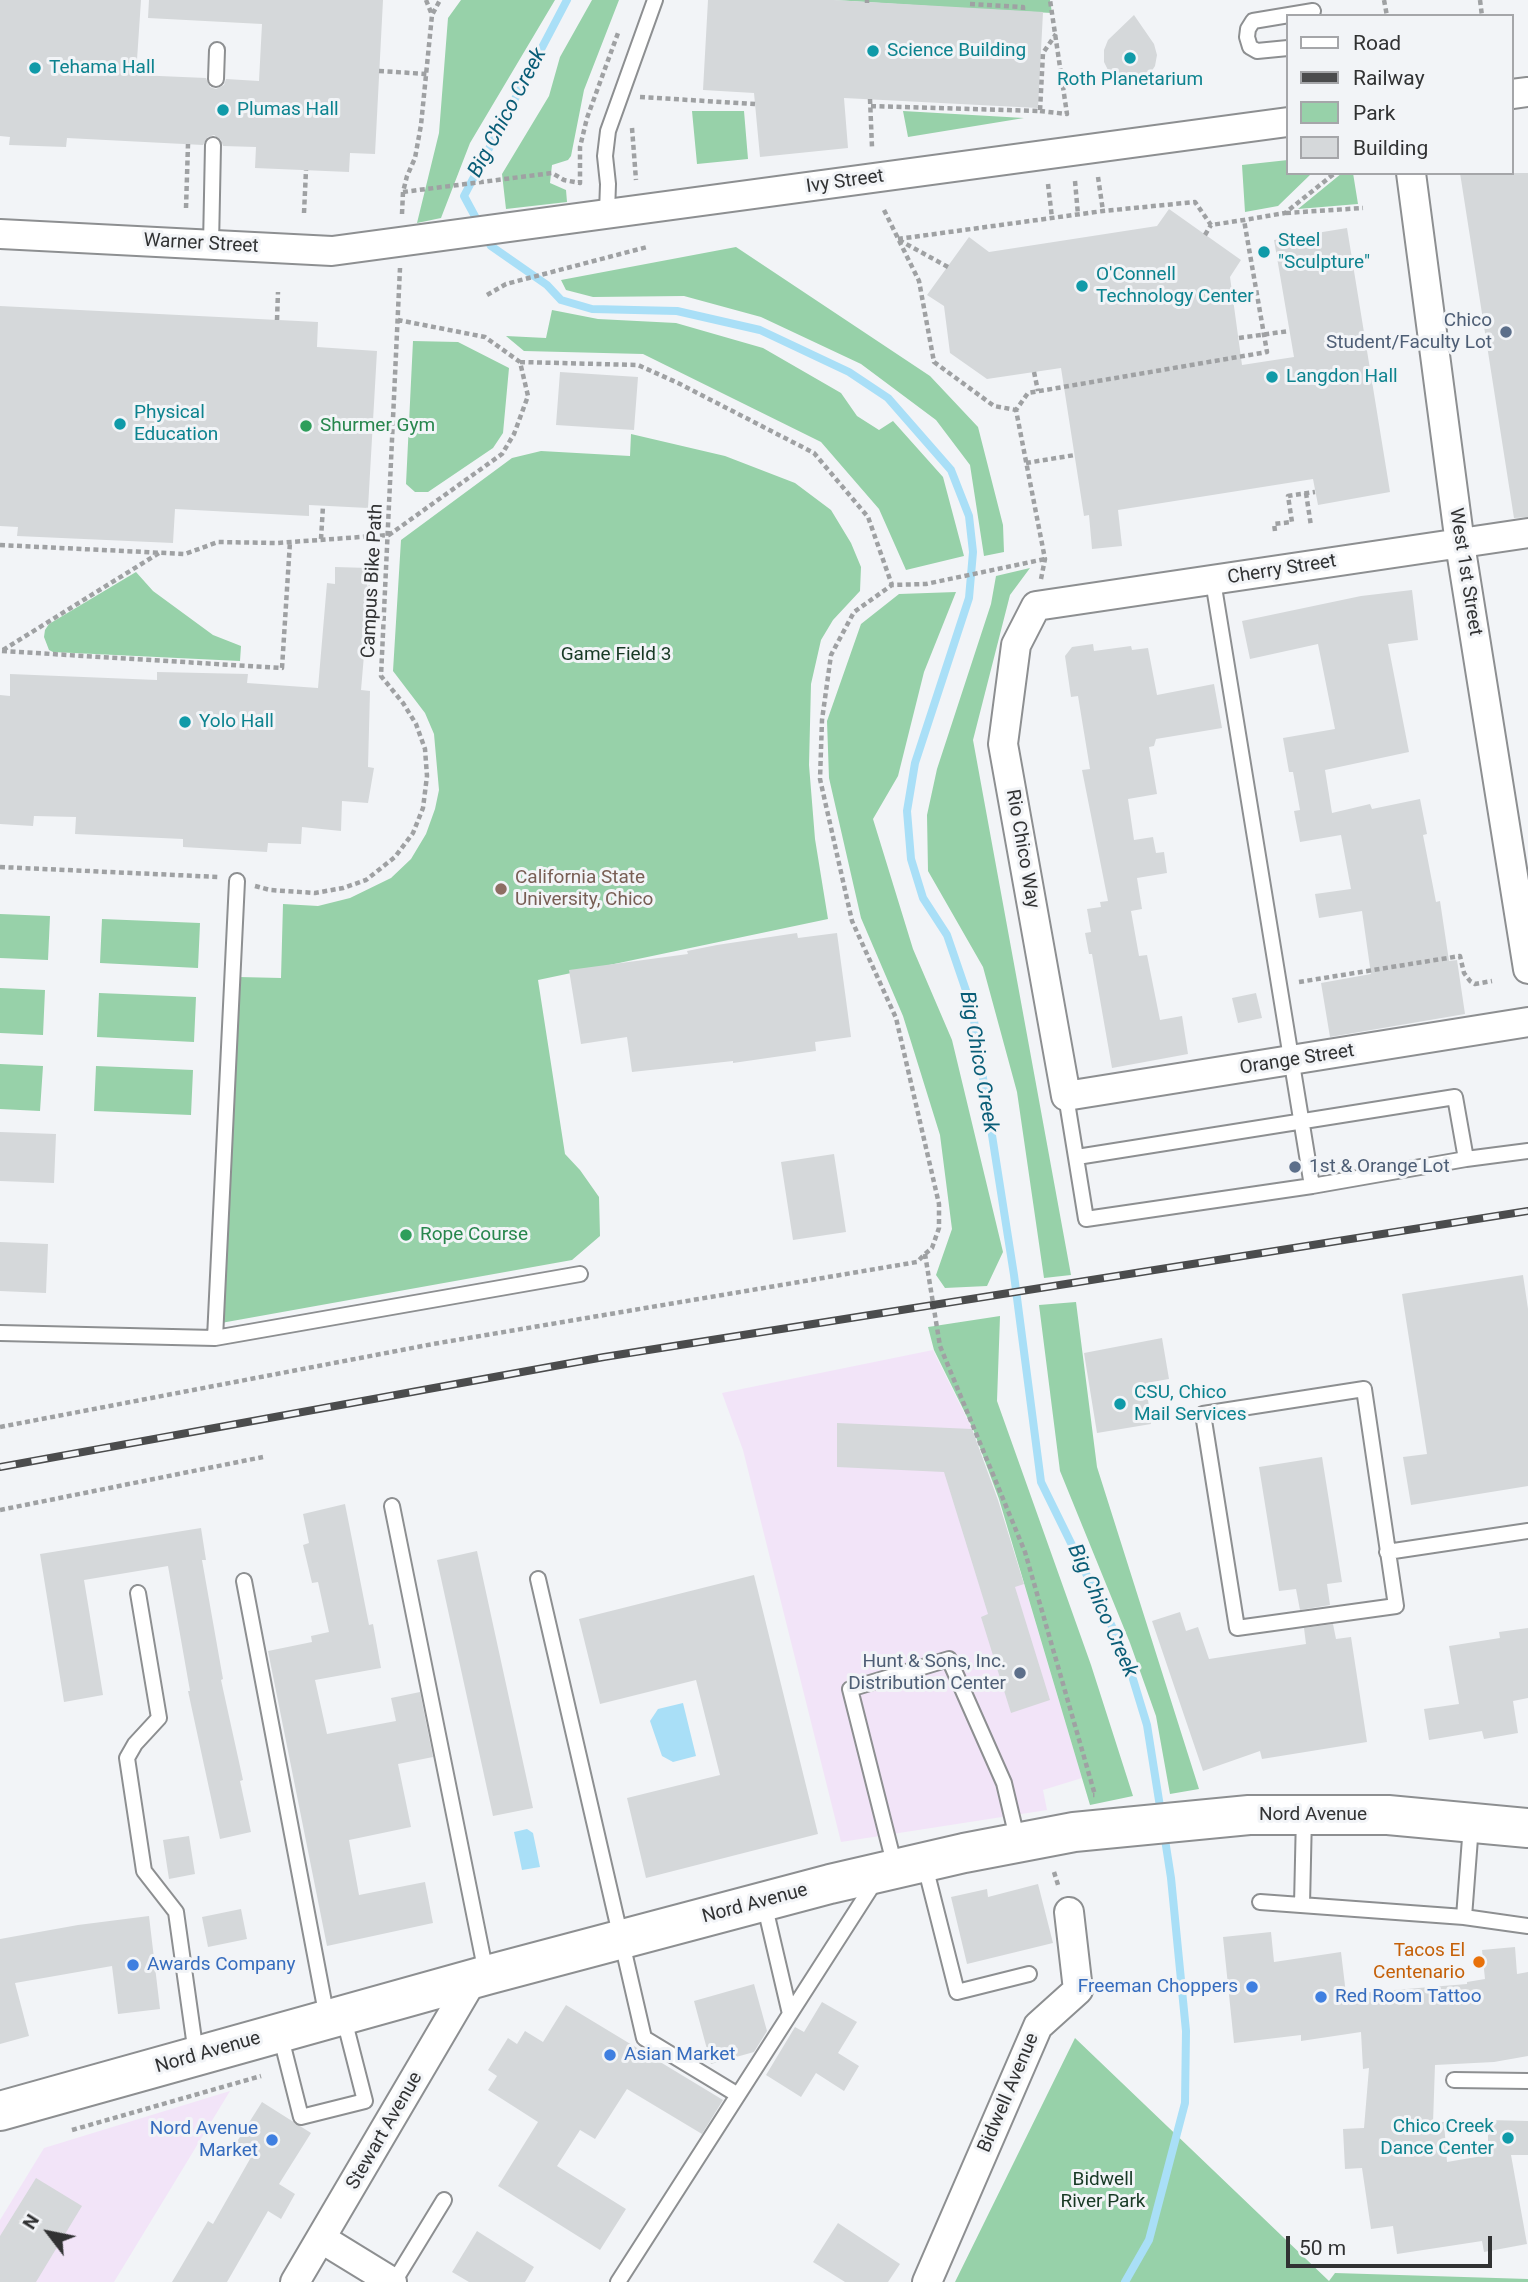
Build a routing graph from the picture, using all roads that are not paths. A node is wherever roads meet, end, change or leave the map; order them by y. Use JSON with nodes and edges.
{"nodes":[{"id":1,"x":655,"y":0,"type":"edge"},
{"id":2,"x":1313,"y":11,"type":"dead end"},
{"id":3,"x":1295,"y":14,"type":"edge"},
{"id":4,"x":1286,"y":16,"type":"edge"},
{"id":5,"x":1286,"y":48,"type":"edge"},
{"id":6,"x":217,"y":50,"type":"dead end"},
{"id":7,"x":216,"y":79,"type":"dead end"},
{"id":8,"x":1286,"y":122,"type":"edge"},
{"id":9,"x":213,"y":145,"type":"dead end"},
{"id":10,"x":1411,"y":175,"type":"edge"},
{"id":11,"x":607,"y":213,"type":"junction"},
{"id":12,"x":0,"y":234,"type":"edge"},
{"id":13,"x":409,"y":242,"type":"joint"},
{"id":14,"x":211,"y":245,"type":"junction"},
{"id":15,"x":1528,"y":533,"type":"edge"},
{"id":16,"x":1460,"y":544,"type":"junction"},
{"id":17,"x":1213,"y":581,"type":"junction"},
{"id":18,"x":1036,"y":606,"type":"joint"},
{"id":19,"x":236,"y":881,"type":"road end"},
{"id":20,"x":1528,"y":969,"type":"edge"},
{"id":21,"x":1528,"y":1022,"type":"edge"},
{"id":22,"x":1290,"y":1062,"type":"junction"},
{"id":23,"x":1066,"y":1096,"type":"junction"},
{"id":24,"x":1300,"y":1121,"type":"junction"},
{"id":25,"x":1528,"y":1151,"type":"edge"},
{"id":26,"x":1077,"y":1157,"type":"junction"},
{"id":27,"x":1466,"y":1159,"type":"junction"},
{"id":28,"x":1312,"y":1186,"type":"junction"},
{"id":29,"x":580,"y":1274,"type":"dead end"},
{"id":30,"x":0,"y":1333,"type":"edge"},
{"id":31,"x":215,"y":1338,"type":"junction"},
{"id":32,"x":392,"y":1506,"type":"dead end"},
{"id":33,"x":1528,"y":1531,"type":"edge"},
{"id":34,"x":1387,"y":1552,"type":"junction"},
{"id":35,"x":538,"y":1579,"type":"dead end"},
{"id":36,"x":244,"y":1581,"type":"dead end"},
{"id":37,"x":138,"y":1593,"type":"dead end"},
{"id":38,"x":1304,"y":1815,"type":"junction"},
{"id":39,"x":1471,"y":1823,"type":"junction"},
{"id":40,"x":1528,"y":1829,"type":"edge"},
{"id":41,"x":1018,"y":1843,"type":"junction"},
{"id":42,"x":900,"y":1868,"type":"junction"},
{"id":43,"x":764,"y":1902,"type":"junction"},
{"id":44,"x":1260,"y":1902,"type":"dead end"},
{"id":45,"x":1302,"y":1905,"type":"junction"},
{"id":46,"x":1069,"y":1912,"type":"dead end"},
{"id":47,"x":1464,"y":1917,"type":"junction"},
{"id":48,"x":1528,"y":1926,"type":"edge"},
{"id":49,"x":622,"y":1939,"type":"junction"},
{"id":50,"x":1029,"y":1975,"type":"dead end"},
{"id":51,"x":480,"y":1977,"type":"junction"},
{"id":52,"x":790,"y":2014,"type":"junction"},
{"id":53,"x":335,"y":2017,"type":"junction"},
{"id":54,"x":280,"y":2033,"type":"junction"},
{"id":55,"x":196,"y":2056,"type":"junction"},
{"id":56,"x":1454,"y":2080,"type":"dead end"},
{"id":57,"x":1528,"y":2081,"type":"edge"},
{"id":58,"x":738,"y":2095,"type":"junction"},
{"id":59,"x":2,"y":2116,"type":"edge"},
{"id":60,"x":444,"y":2200,"type":"dead end"},
{"id":61,"x":321,"y":2239,"type":"junction"},
{"id":62,"x":295,"y":2282,"type":"edge"},
{"id":63,"x":393,"y":2282,"type":"edge"},
{"id":64,"x":618,"y":2282,"type":"edge"},
{"id":65,"x":928,"y":2282,"type":"edge"}],
"edges":[{"from":1,"to":11,"type":"lane"},
{"from":2,"to":3,"type":"lane"},
{"from":4,"to":5,"type":"lane"},
{"from":6,"to":7,"type":"lane"},
{"from":8,"to":11,"type":"street","name":"Ivy Street"},
{"from":9,"to":14,"type":"lane"},
{"from":10,"to":16,"type":"street","name":"West 1st Street"},
{"from":11,"to":13,"type":"street","name":"Ivy Street"},
{"from":12,"to":14,"type":"street","name":"Warner Street"},
{"from":13,"to":14,"type":"street","name":"Warner Street"},
{"from":15,"to":16,"type":"street","name":"Cherry Street"},
{"from":16,"to":17,"type":"street","name":"Cherry Street"},
{"from":16,"to":20,"type":"street","name":"West 1st Street"},
{"from":17,"to":18,"type":"street","name":"Cherry Street"},
{"from":17,"to":22,"type":"lane"},
{"from":18,"to":23,"type":"street","name":"Rio Chico Way"},
{"from":19,"to":31,"type":"lane"},
{"from":21,"to":22,"type":"street","name":"Orange Street"},
{"from":22,"to":23,"type":"street","name":"Orange Street"},
{"from":22,"to":24,"type":"lane"},
{"from":23,"to":26,"type":"lane"},
{"from":24,"to":26,"type":"lane"},
{"from":24,"to":27,"type":"lane"},
{"from":24,"to":28,"type":"lane"},
{"from":25,"to":27,"type":"lane"},
{"from":26,"to":28,"type":"lane"},
{"from":27,"to":28,"type":"lane"},
{"from":29,"to":31,"type":"lane"},
{"from":30,"to":31,"type":"lane"},
{"from":32,"to":51,"type":"lane"},
{"from":33,"to":34,"type":"lane"},
{"from":34,"to":34,"type":"lane"},
{"from":35,"to":49,"type":"lane"},
{"from":36,"to":53,"type":"lane"},
{"from":37,"to":55,"type":"lane"},
{"from":38,"to":39,"type":"main road","name":"Nord Avenue"},
{"from":38,"to":41,"type":"main road","name":"Nord Avenue"},
{"from":38,"to":45,"type":"lane"},
{"from":39,"to":40,"type":"main road","name":"Nord Avenue"},
{"from":39,"to":47,"type":"lane"},
{"from":41,"to":42,"type":"main road","name":"Nord Avenue"},
{"from":41,"to":42,"type":"lane"},
{"from":42,"to":43,"type":"main road","name":"Nord Avenue"},
{"from":42,"to":50,"type":"lane"},
{"from":42,"to":52,"type":"lane"},
{"from":43,"to":49,"type":"main road","name":"Nord Avenue"},
{"from":43,"to":52,"type":"lane"},
{"from":44,"to":45,"type":"lane"},
{"from":45,"to":47,"type":"lane"},
{"from":46,"to":65,"type":"street","name":"Bidwell Avenue"},
{"from":47,"to":48,"type":"lane"},
{"from":49,"to":51,"type":"main road","name":"Nord Avenue"},
{"from":49,"to":58,"type":"lane"},
{"from":51,"to":53,"type":"main road","name":"Nord Avenue"},
{"from":51,"to":61,"type":"street","name":"Stewart Avenue"},
{"from":52,"to":58,"type":"lane"},
{"from":53,"to":54,"type":"main road","name":"Nord Avenue"},
{"from":53,"to":54,"type":"lane"},
{"from":54,"to":55,"type":"main road","name":"Nord Avenue"},
{"from":55,"to":59,"type":"main road","name":"Nord Avenue"},
{"from":56,"to":57,"type":"lane"},
{"from":58,"to":64,"type":"lane"},
{"from":60,"to":63,"type":"lane"},
{"from":61,"to":62,"type":"street","name":"Stewart Avenue"},
{"from":61,"to":63,"type":"street"}]}
